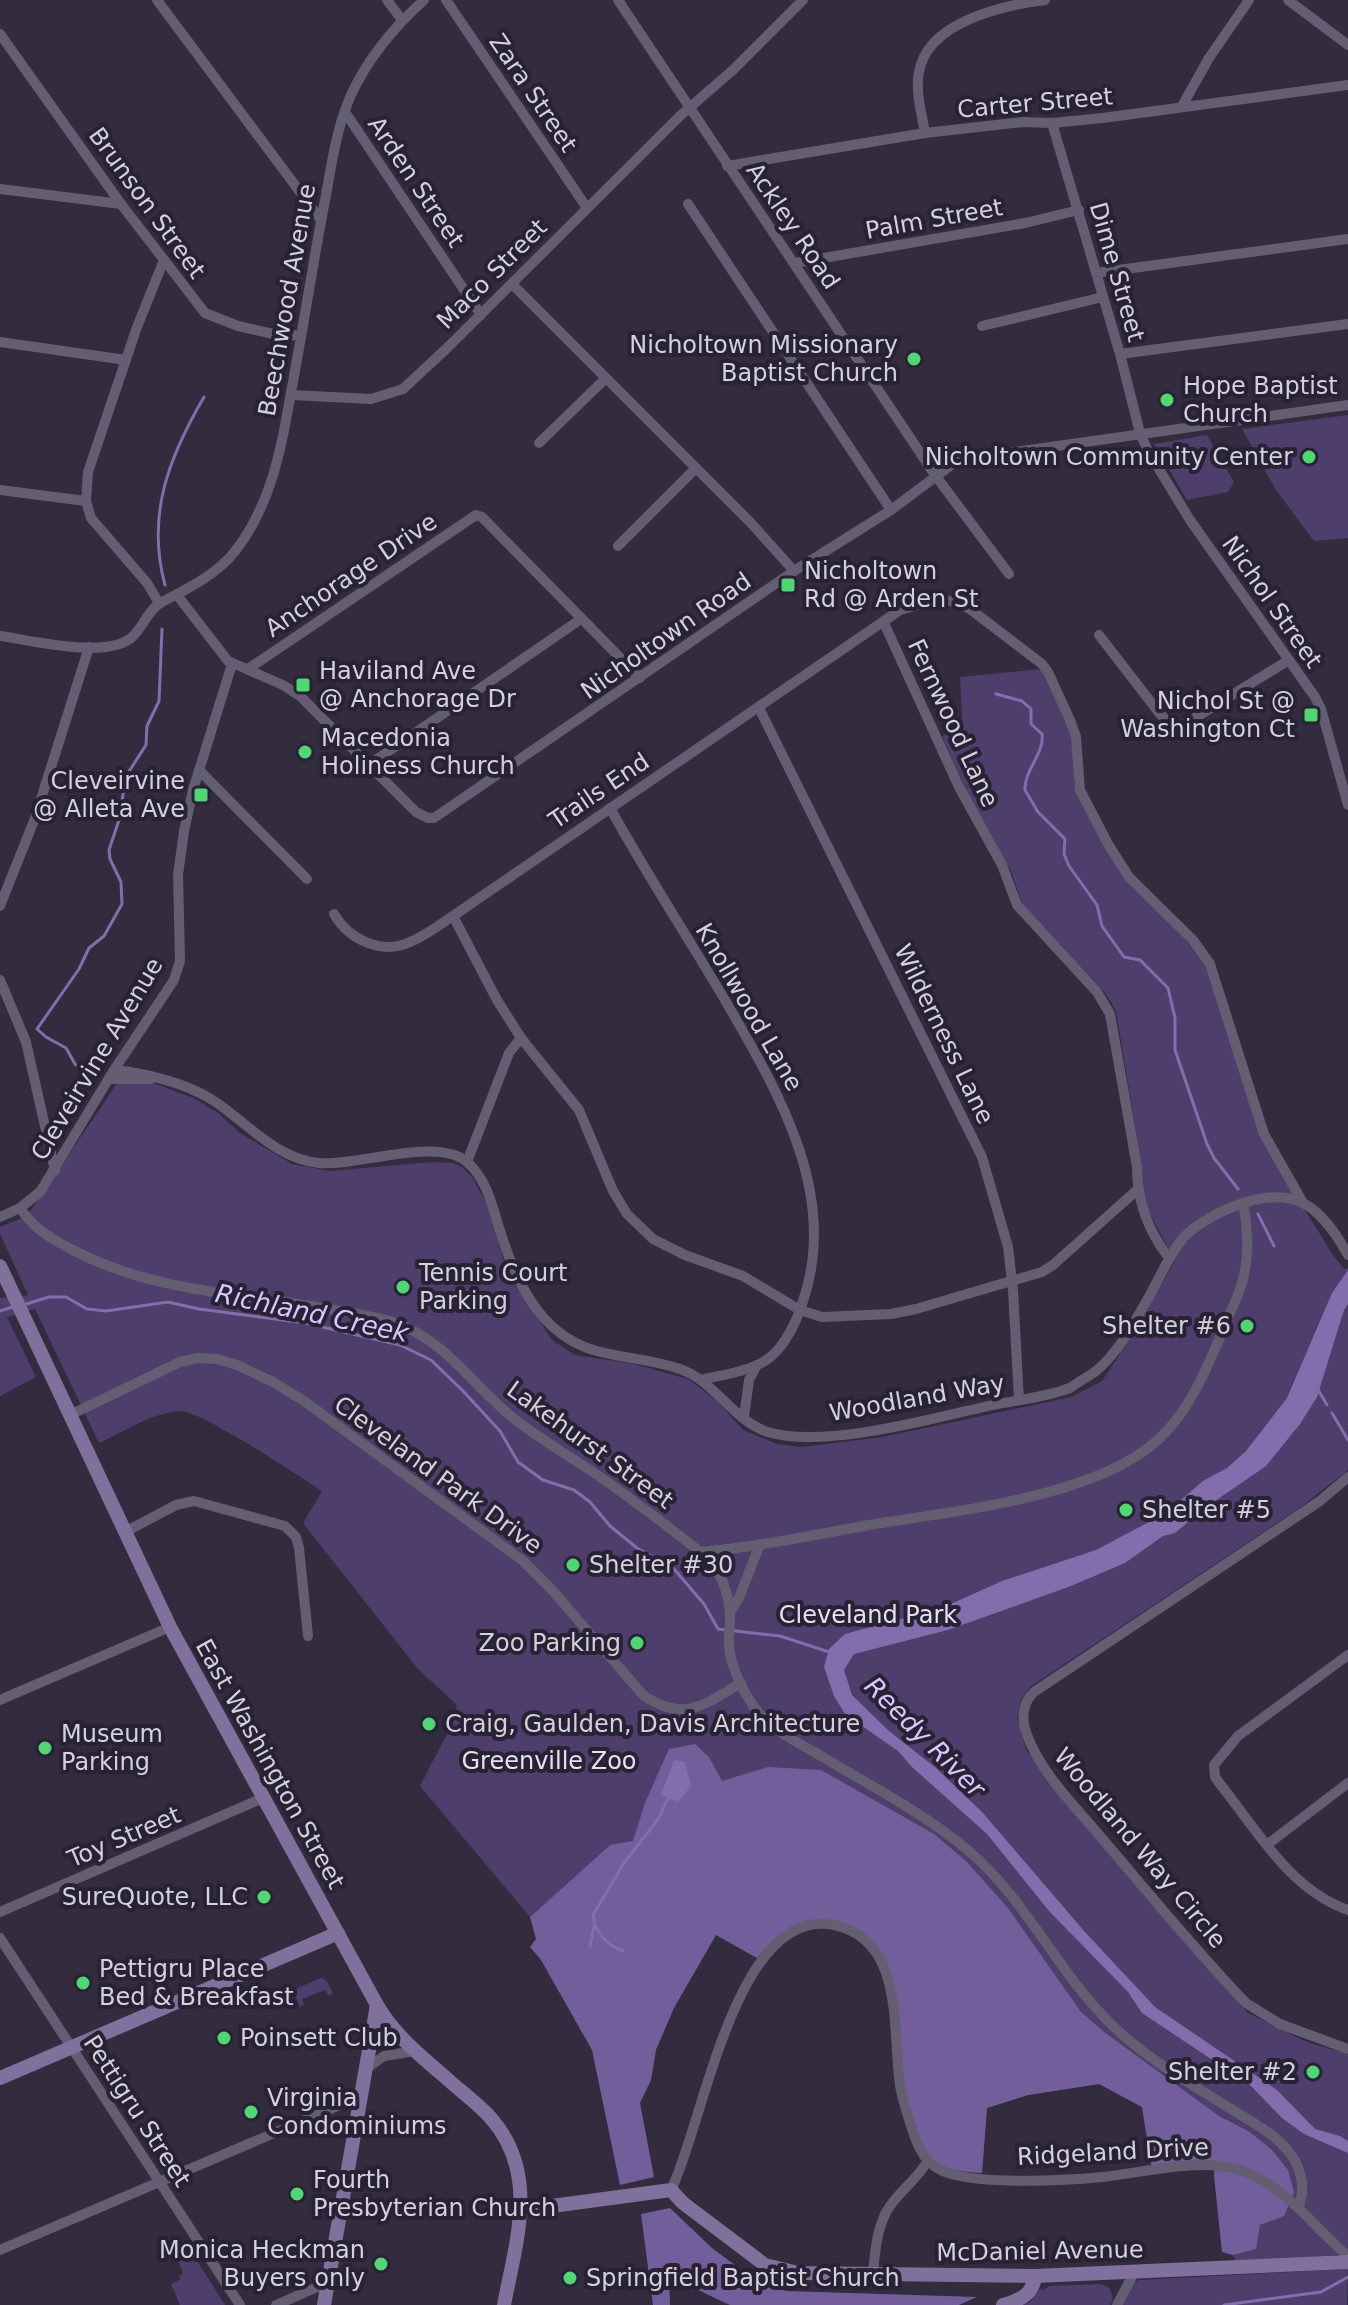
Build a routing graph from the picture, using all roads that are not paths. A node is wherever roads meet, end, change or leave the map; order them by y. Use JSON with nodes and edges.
{"nodes":[{"id":1,"x":157,"y":0,"type":"edge"},
{"id":2,"x":387,"y":0,"type":"edge"},
{"id":3,"x":424,"y":0,"type":"edge"},
{"id":4,"x":446,"y":0,"type":"edge"},
{"id":5,"x":618,"y":0,"type":"edge"},
{"id":6,"x":803,"y":0,"type":"edge"},
{"id":7,"x":1045,"y":0,"type":"edge"},
{"id":8,"x":1249,"y":0,"type":"edge"},
{"id":9,"x":1288,"y":0,"type":"edge"},
{"id":10,"x":1030,"y":1,"type":"edge"},
{"id":11,"x":402,"y":20,"type":"junction"},
{"id":12,"x":0,"y":34,"type":"edge"},
{"id":13,"x":1348,"y":45,"type":"edge"},
{"id":14,"x":1348,"y":85,"type":"edge"},
{"id":15,"x":1182,"y":106,"type":"junction"},
{"id":16,"x":691,"y":109,"type":"junction"},
{"id":17,"x":345,"y":112,"type":"junction"},
{"id":18,"x":1052,"y":123,"type":"junction"},
{"id":19,"x":925,"y":133,"type":"junction"},
{"id":20,"x":727,"y":166,"type":"junction"},
{"id":21,"x":0,"y":189,"type":"edge"},
{"id":22,"x":121,"y":204,"type":"junction"},
{"id":23,"x":688,"y":204,"type":"dead end"},
{"id":24,"x":587,"y":208,"type":"junction"},
{"id":25,"x":1079,"y":210,"type":"junction"},
{"id":26,"x":321,"y":220,"type":"junction"},
{"id":27,"x":1348,"y":239,"type":"edge"},
{"id":28,"x":164,"y":260,"type":"junction"},
{"id":29,"x":795,"y":263,"type":"junction"},
{"id":30,"x":1096,"y":273,"type":"junction"},
{"id":31,"x":512,"y":284,"type":"junction"},
{"id":32,"x":1103,"y":297,"type":"junction"},
{"id":33,"x":481,"y":315,"type":"junction"},
{"id":34,"x":1348,"y":324,"type":"edge"},
{"id":35,"x":982,"y":326,"type":"dead end"},
{"id":36,"x":301,"y":335,"type":"junction"},
{"id":37,"x":0,"y":342,"type":"edge"},
{"id":38,"x":1120,"y":354,"type":"junction"},
{"id":39,"x":126,"y":360,"type":"junction"},
{"id":40,"x":605,"y":379,"type":"junction"},
{"id":41,"x":291,"y":395,"type":"junction"},
{"id":42,"x":1348,"y":405,"type":"edge"},
{"id":43,"x":1140,"y":433,"type":"junction"},
{"id":44,"x":539,"y":443,"type":"dead end"},
{"id":45,"x":696,"y":468,"type":"junction"},
{"id":46,"x":935,"y":475,"type":"junction"},
{"id":47,"x":0,"y":490,"type":"edge"},
{"id":48,"x":86,"y":501,"type":"junction"},
{"id":49,"x":891,"y":510,"type":"junction"},
{"id":50,"x":618,"y":546,"type":"dead end"},
{"id":51,"x":794,"y":571,"type":"junction"},
{"id":52,"x":1009,"y":574,"type":"dead end"},
{"id":53,"x":177,"y":595,"type":"junction"},
{"id":54,"x":159,"y":603,"type":"junction"},
{"id":55,"x":581,"y":619,"type":"junction"},
{"id":56,"x":884,"y":623,"type":"junction"},
{"id":57,"x":1099,"y":635,"type":"dead end"},
{"id":58,"x":0,"y":636,"type":"edge"},
{"id":59,"x":89,"y":647,"type":"junction"},
{"id":60,"x":1289,"y":660,"type":"junction"},
{"id":61,"x":232,"y":664,"type":"junction"},
{"id":62,"x":248,"y":669,"type":"junction"},
{"id":63,"x":640,"y":678,"type":"junction"},
{"id":64,"x":759,"y":708,"type":"junction"},
{"id":65,"x":370,"y":764,"type":"junction"},
{"id":66,"x":199,"y":770,"type":"junction"},
{"id":67,"x":1344,"y":771,"type":"edge"},
{"id":68,"x":1348,"y":805,"type":"edge"},
{"id":69,"x":610,"y":808,"type":"junction"},
{"id":70,"x":307,"y":879,"type":"dead end"},
{"id":71,"x":0,"y":906,"type":"edge"},
{"id":72,"x":334,"y":914,"type":"dead end"},
{"id":73,"x":453,"y":916,"type":"junction"},
{"id":74,"x":0,"y":980,"type":"edge"},
{"id":75,"x":521,"y":1038,"type":"junction"},
{"id":76,"x":112,"y":1075,"type":"junction"},
{"id":77,"x":467,"y":1162,"type":"junction"},
{"id":78,"x":55,"y":1171,"type":"junction"},
{"id":79,"x":1285,"y":1171,"type":"junction"},
{"id":80,"x":1137,"y":1190,"type":"junction"},
{"id":81,"x":1280,"y":1196,"type":"junction"},
{"id":82,"x":1303,"y":1202,"type":"junction"},
{"id":83,"x":1243,"y":1203,"type":"junction"},
{"id":84,"x":20,"y":1208,"type":"junction"},
{"id":85,"x":0,"y":1217,"type":"edge"},
{"id":86,"x":1348,"y":1255,"type":"edge"},
{"id":87,"x":1169,"y":1258,"type":"junction"},
{"id":88,"x":0,"y":1266,"type":"edge"},
{"id":89,"x":1013,"y":1282,"type":"junction"},
{"id":90,"x":800,"y":1310,"type":"junction"},
{"id":91,"x":757,"y":1365,"type":"junction"},
{"id":92,"x":701,"y":1380,"type":"junction"},
{"id":93,"x":1019,"y":1400,"type":"junction"},
{"id":94,"x":70,"y":1415,"type":"junction"},
{"id":95,"x":744,"y":1417,"type":"junction"},
{"id":96,"x":1348,"y":1477,"type":"edge"},
{"id":97,"x":125,"y":1532,"type":"junction"},
{"id":98,"x":760,"y":1544,"type":"junction"},
{"id":99,"x":700,"y":1552,"type":"junction"},
{"id":100,"x":730,"y":1616,"type":"junction"},
{"id":101,"x":170,"y":1627,"type":"junction"},
{"id":102,"x":308,"y":1636,"type":"dead end"},
{"id":103,"x":1348,"y":1655,"type":"edge"},
{"id":104,"x":741,"y":1683,"type":"junction"},
{"id":105,"x":0,"y":1700,"type":"edge"},
{"id":106,"x":1348,"y":1783,"type":"edge"},
{"id":107,"x":263,"y":1798,"type":"junction"},
{"id":108,"x":1268,"y":1844,"type":"junction"},
{"id":109,"x":1348,"y":1910,"type":"edge"},
{"id":110,"x":0,"y":1912,"type":"edge"},
{"id":111,"x":338,"y":1933,"type":"junction"},
{"id":112,"x":0,"y":1938,"type":"edge"},
{"id":113,"x":377,"y":2005,"type":"junction"},
{"id":114,"x":71,"y":2047,"type":"junction"},
{"id":115,"x":1348,"y":2049,"type":"edge"},
{"id":116,"x":415,"y":2051,"type":"junction"},
{"id":117,"x":366,"y":2069,"type":"junction"},
{"id":118,"x":0,"y":2078,"type":"edge"},
{"id":119,"x":361,"y":2096,"type":"junction"},
{"id":120,"x":927,"y":2162,"type":"junction"},
{"id":121,"x":159,"y":2182,"type":"junction"},
{"id":122,"x":671,"y":2190,"type":"junction"},
{"id":123,"x":1298,"y":2208,"type":"junction"},
{"id":124,"x":522,"y":2210,"type":"junction"},
{"id":125,"x":0,"y":2250,"type":"edge"},
{"id":126,"x":1348,"y":2259,"type":"edge"},
{"id":127,"x":873,"y":2273,"type":"junction"},
{"id":128,"x":1134,"y":2273,"type":"junction"},
{"id":129,"x":1035,"y":2276,"type":"junction"},
{"id":130,"x":329,"y":2282,"type":"junction"},
{"id":131,"x":240,"y":2305,"type":"edge"},
{"id":132,"x":276,"y":2305,"type":"edge"},
{"id":133,"x":324,"y":2305,"type":"edge"},
{"id":134,"x":504,"y":2305,"type":"edge"},
{"id":135,"x":1003,"y":2305,"type":"edge"},
{"id":136,"x":1117,"y":2305,"type":"edge"}],
"edges":[{"from":1,"to":26,"type":"street"},
{"from":2,"to":11,"type":"street"},
{"from":3,"to":11,"type":"street","name":"Beechwood Avenue"},
{"from":4,"to":24,"type":"street","name":"Zara Street"},
{"from":5,"to":16,"type":"street","name":"Ackley Road"},
{"from":6,"to":16,"type":"street","name":"Maco Street"},
{"from":7,"to":10,"type":"street"},
{"from":8,"to":15,"type":"street"},
{"from":9,"to":13,"type":"street"},
{"from":10,"to":19,"type":"street"},
{"from":11,"to":17,"type":"street","name":"Beechwood Avenue"},
{"from":12,"to":22,"type":"street","name":"Brunson Street"},
{"from":14,"to":15,"type":"street","name":"Carter Street"},
{"from":15,"to":18,"type":"street","name":"Carter Street"},
{"from":16,"to":20,"type":"street","name":"Ackley Road"},
{"from":16,"to":24,"type":"street","name":"Maco Street"},
{"from":17,"to":26,"type":"street","name":"Beechwood Avenue"},
{"from":17,"to":33,"type":"street","name":"Arden Street"},
{"from":18,"to":19,"type":"street","name":"Carter Street"},
{"from":18,"to":25,"type":"street","name":"Dime Street"},
{"from":19,"to":20,"type":"street","name":"Carter Street"},
{"from":20,"to":29,"type":"street","name":"Ackley Road"},
{"from":21,"to":22,"type":"street"},
{"from":22,"to":28,"type":"street","name":"Brunson Street"},
{"from":23,"to":49,"type":"street"},
{"from":24,"to":31,"type":"street","name":"Maco Street"},
{"from":25,"to":29,"type":"street","name":"Palm Street"},
{"from":25,"to":30,"type":"street","name":"Dime Street"},
{"from":26,"to":36,"type":"street","name":"Beechwood Avenue"},
{"from":27,"to":30,"type":"street"},
{"from":28,"to":36,"type":"street","name":"Brunson Street"},
{"from":28,"to":39,"type":"street"},
{"from":29,"to":46,"type":"street","name":"Ackley Road"},
{"from":30,"to":32,"type":"street","name":"Dime Street"},
{"from":31,"to":33,"type":"street","name":"Maco Street"},
{"from":31,"to":40,"type":"street"},
{"from":32,"to":35,"type":"street"},
{"from":32,"to":38,"type":"street","name":"Dime Street"},
{"from":33,"to":41,"type":"street","name":"Maco Street"},
{"from":34,"to":38,"type":"street"},
{"from":36,"to":41,"type":"street","name":"Beechwood Avenue"},
{"from":37,"to":39,"type":"street"},
{"from":38,"to":43,"type":"street","name":"Dime Street"},
{"from":39,"to":48,"type":"street"},
{"from":40,"to":44,"type":"street"},
{"from":40,"to":45,"type":"street"},
{"from":41,"to":53,"type":"street","name":"Beechwood Avenue"},
{"from":42,"to":43,"type":"street","name":"Nicholtown Road"},
{"from":43,"to":46,"type":"street","name":"Nicholtown Road"},
{"from":43,"to":60,"type":"street","name":"Nichol Street"},
{"from":45,"to":50,"type":"street"},
{"from":45,"to":51,"type":"street"},
{"from":46,"to":49,"type":"street","name":"Nicholtown Road"},
{"from":46,"to":52,"type":"street","name":"Ackley Road"},
{"from":47,"to":48,"type":"street"},
{"from":48,"to":54,"type":"street"},
{"from":49,"to":51,"type":"street","name":"Nicholtown Road"},
{"from":51,"to":63,"type":"street","name":"Nicholtown Road"},
{"from":53,"to":54,"type":"street","name":"Beechwood Avenue"},
{"from":53,"to":61,"type":"street"},
{"from":54,"to":59,"type":"street"},
{"from":55,"to":62,"type":"street","name":"Anchorage Drive"},
{"from":55,"to":63,"type":"street"},
{"from":55,"to":65,"type":"street"},
{"from":56,"to":64,"type":"street","name":"Trails End"},
{"from":56,"to":79,"type":"street","name":"Fernwood Lane"},
{"from":56,"to":80,"type":"street","name":"Fernwood Lane"},
{"from":57,"to":60,"type":"street"},
{"from":58,"to":59,"type":"street"},
{"from":59,"to":71,"type":"street"},
{"from":60,"to":67,"type":"street","name":"Nichol Street"},
{"from":61,"to":62,"type":"street"},
{"from":61,"to":66,"type":"street","name":"Cleveirvine Avenue"},
{"from":62,"to":65,"type":"street"},
{"from":63,"to":65,"type":"street","name":"Nicholtown Road"},
{"from":64,"to":69,"type":"street","name":"Trails End"},
{"from":64,"to":89,"type":"street","name":"Wilderness Lane"},
{"from":66,"to":70,"type":"street"},
{"from":66,"to":76,"type":"street","name":"Cleveirvine Avenue"},
{"from":67,"to":68,"type":"street","name":"Nichol Street"},
{"from":69,"to":73,"type":"street","name":"Trails End"},
{"from":69,"to":90,"type":"street","name":"Knollwood Lane"},
{"from":72,"to":73,"type":"street","name":"Trails End"},
{"from":73,"to":75,"type":"street"},
{"from":74,"to":78,"type":"street"},
{"from":75,"to":77,"type":"street"},
{"from":75,"to":90,"type":"street"},
{"from":76,"to":77,"type":"street"},
{"from":76,"to":78,"type":"street","name":"Cleveirvine Avenue"},
{"from":77,"to":92,"type":"street","name":"Woodland Way"},
{"from":78,"to":84,"type":"street","name":"Cleveirvine Avenue"},
{"from":79,"to":81,"type":"street"},
{"from":79,"to":82,"type":"street","name":"Fernwood Lane"},
{"from":80,"to":87,"type":"street","name":"Fernwood Lane"},
{"from":80,"to":89,"type":"street"},
{"from":81,"to":82,"type":"street","name":"Woodland Way"},
{"from":81,"to":83,"type":"street","name":"Woodland Way"},
{"from":82,"to":86,"type":"street"},
{"from":83,"to":87,"type":"street","name":"Woodland Way"},
{"from":83,"to":98,"type":"street"},
{"from":84,"to":85,"type":"street","name":"Cleveirvine Avenue"},
{"from":84,"to":99,"type":"street","name":"Lakehurst Street"},
{"from":87,"to":93,"type":"street","name":"Woodland Way"},
{"from":88,"to":94,"type":"street","name":"East Washington Street"},
{"from":89,"to":90,"type":"street"},
{"from":89,"to":93,"type":"street","name":"Wilderness Lane"},
{"from":90,"to":91,"type":"street","name":"Knollwood Lane"},
{"from":91,"to":92,"type":"street","name":"Knollwood Lane"},
{"from":91,"to":95,"type":"street"},
{"from":92,"to":95,"type":"street","name":"Woodland Way"},
{"from":93,"to":95,"type":"street","name":"Woodland Way"},
{"from":94,"to":97,"type":"street","name":"East Washington Street"},
{"from":94,"to":104,"type":"street","name":"Cleveland Park Drive"},
{"from":96,"to":115,"type":"street","name":"Woodland Way Circle"},
{"from":97,"to":101,"type":"street","name":"East Washington Street"},
{"from":97,"to":102,"type":"street"},
{"from":98,"to":99,"type":"street"},
{"from":98,"to":100,"type":"street"},
{"from":99,"to":100,"type":"street","name":"Lakehurst Street"},
{"from":100,"to":104,"type":"street"},
{"from":101,"to":105,"type":"street"},
{"from":101,"to":107,"type":"street","name":"East Washington Street"},
{"from":103,"to":108,"type":"street"},
{"from":104,"to":123,"type":"street"},
{"from":106,"to":108,"type":"street"},
{"from":107,"to":110,"type":"street","name":"Toy Street"},
{"from":107,"to":111,"type":"street","name":"East Washington Street"},
{"from":108,"to":109,"type":"street"},
{"from":111,"to":113,"type":"street","name":"East Washington Street"},
{"from":111,"to":114,"type":"street"},
{"from":112,"to":114,"type":"street","name":"Pettigru Street"},
{"from":113,"to":116,"type":"street","name":"East Washington Street"},
{"from":113,"to":117,"type":"street"},
{"from":114,"to":118,"type":"street"},
{"from":114,"to":121,"type":"street","name":"Pettigru Street"},
{"from":116,"to":117,"type":"street"},
{"from":116,"to":124,"type":"street","name":"East Washington Street"},
{"from":117,"to":119,"type":"street"},
{"from":119,"to":121,"type":"street"},
{"from":119,"to":130,"type":"street"},
{"from":120,"to":122,"type":"street"},
{"from":120,"to":123,"type":"street","name":"Ridgeland Drive"},
{"from":120,"to":127,"type":"street"},
{"from":121,"to":125,"type":"street"},
{"from":121,"to":131,"type":"street","name":"Pettigru Street"},
{"from":122,"to":124,"type":"street"},
{"from":122,"to":127,"type":"street","name":"McDaniel Avenue"},
{"from":123,"to":126,"type":"street","name":"Ridgeland Drive"},
{"from":124,"to":134,"type":"street","name":"East Washington Street"},
{"from":126,"to":128,"type":"street","name":"McDaniel Avenue"},
{"from":127,"to":129,"type":"street","name":"McDaniel Avenue"},
{"from":128,"to":129,"type":"street","name":"McDaniel Avenue"},
{"from":128,"to":136,"type":"street"},
{"from":129,"to":135,"type":"street"},
{"from":130,"to":132,"type":"street"},
{"from":130,"to":133,"type":"street"}]}
